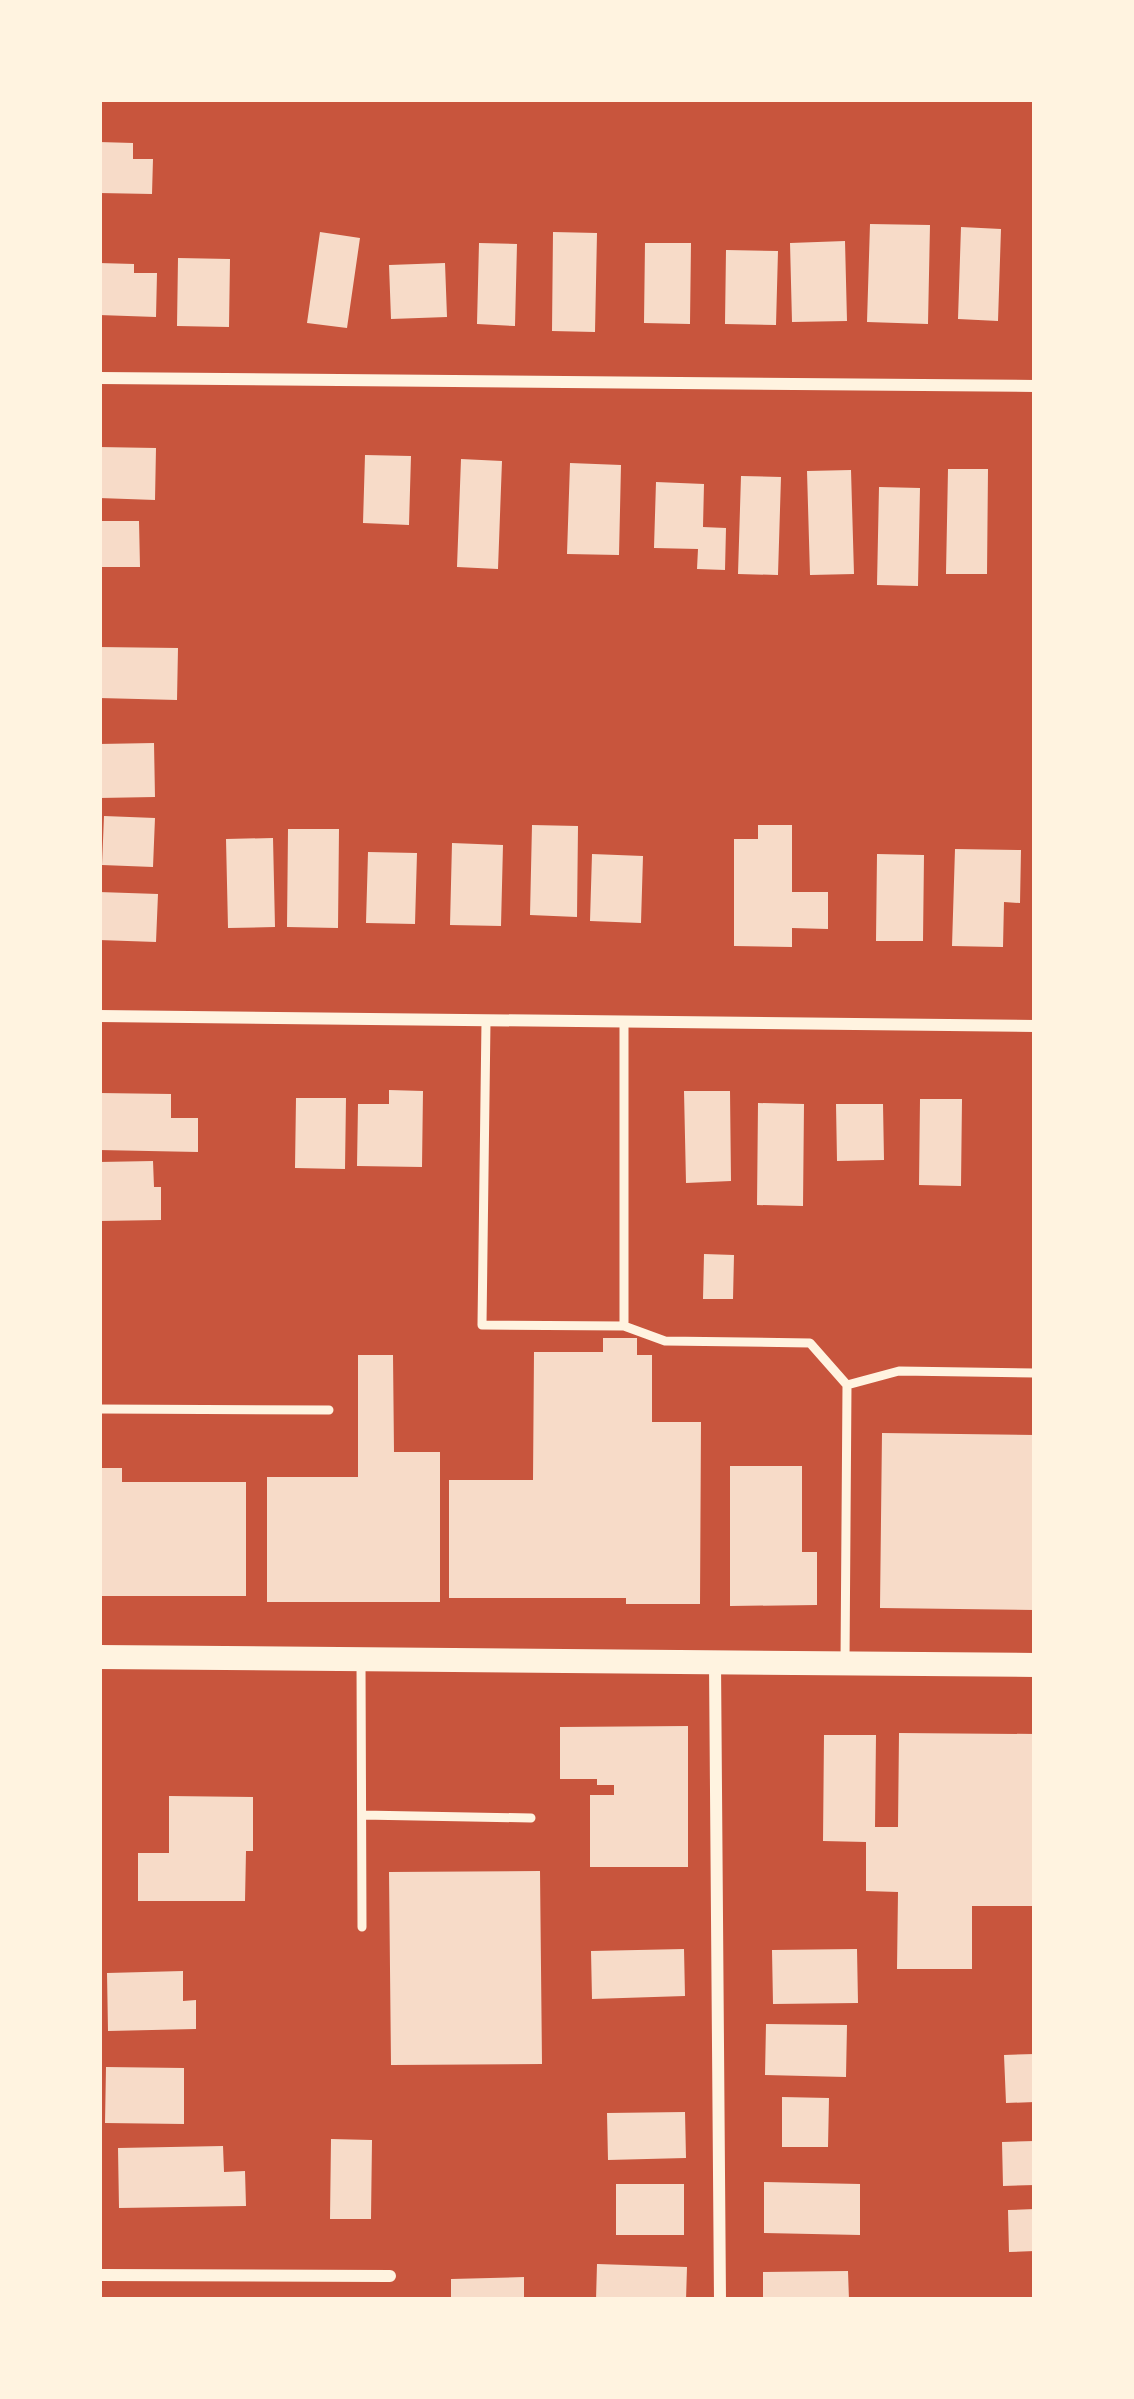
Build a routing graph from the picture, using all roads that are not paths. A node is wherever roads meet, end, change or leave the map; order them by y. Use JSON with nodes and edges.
{"nodes":[{"id":1,"x":99,"y":379,"type":"edge"},
{"id":2,"x":1035,"y":386,"type":"edge"},
{"id":3,"x":99,"y":1016,"type":"edge"},
{"id":4,"x":485,"y":1022,"type":"junction"},
{"id":5,"x":623,"y":1022,"type":"junction"},
{"id":6,"x":1035,"y":1026,"type":"edge"},
{"id":7,"x":623,"y":1326,"type":"junction"},
{"id":8,"x":1035,"y":1373,"type":"edge"},
{"id":9,"x":847,"y":1384,"type":"junction"},
{"id":10,"x":99,"y":1409,"type":"edge"},
{"id":11,"x":328,"y":1410,"type":"dead end"},
{"id":12,"x":99,"y":1657,"type":"edge"},
{"id":13,"x":361,"y":1661,"type":"junction"},
{"id":14,"x":715,"y":1663,"type":"junction"},
{"id":15,"x":845,"y":1663,"type":"junction"},
{"id":16,"x":1035,"y":1665,"type":"edge"},
{"id":17,"x":362,"y":1815,"type":"junction"},
{"id":18,"x":531,"y":1818,"type":"dead end"},
{"id":19,"x":362,"y":1927,"type":"dead end"},
{"id":20,"x":99,"y":2275,"type":"edge"},
{"id":21,"x":390,"y":2276,"type":"dead end"},
{"id":22,"x":719,"y":2300,"type":"edge"}],
"edges":[{"from":1,"to":2,"type":"street"},
{"from":3,"to":4,"type":"street"},
{"from":4,"to":5,"type":"street"},
{"from":4,"to":7,"type":"lane"},
{"from":5,"to":6,"type":"street"},
{"from":5,"to":7,"type":"lane"},
{"from":7,"to":9,"type":"lane"},
{"from":8,"to":9,"type":"lane"},
{"from":9,"to":15,"type":"lane"},
{"from":10,"to":11,"type":"lane"},
{"from":12,"to":13,"type":"main road"},
{"from":13,"to":14,"type":"main road"},
{"from":13,"to":17,"type":"lane"},
{"from":14,"to":15,"type":"main road"},
{"from":14,"to":22,"type":"street"},
{"from":15,"to":16,"type":"main road"},
{"from":17,"to":18,"type":"lane"},
{"from":17,"to":19,"type":"lane"},
{"from":20,"to":21,"type":"street"}]}
